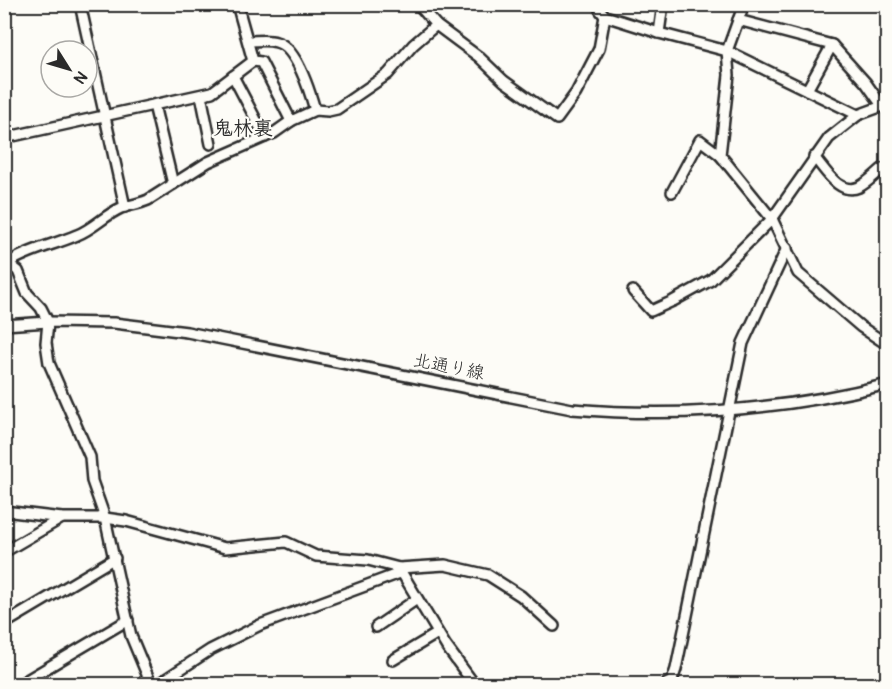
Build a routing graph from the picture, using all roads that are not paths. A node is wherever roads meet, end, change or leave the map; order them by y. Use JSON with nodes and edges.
{"nodes":[{"id":1,"x":80,"y":4,"type":"edge"},
{"id":2,"x":237,"y":4,"type":"edge"},
{"id":3,"x":418,"y":4,"type":"edge"},
{"id":4,"x":599,"y":4,"type":"edge"},
{"id":5,"x":663,"y":4,"type":"edge"},
{"id":6,"x":744,"y":4,"type":"edge"},
{"id":7,"x":605,"y":16,"type":"junction"},
{"id":8,"x":738,"y":20,"type":"junction"},
{"id":9,"x":436,"y":25,"type":"junction"},
{"id":10,"x":659,"y":33,"type":"junction"},
{"id":11,"x":248,"y":41,"type":"junction"},
{"id":12,"x":832,"y":45,"type":"junction"},
{"id":13,"x":727,"y":51,"type":"junction"},
{"id":14,"x":253,"y":61,"type":"junction"},
{"id":15,"x":233,"y":76,"type":"junction"},
{"id":16,"x":807,"y":90,"type":"junction"},
{"id":17,"x":201,"y":95,"type":"junction"},
{"id":18,"x":154,"y":105,"type":"junction"},
{"id":19,"x":885,"y":105,"type":"edge"},
{"id":20,"x":315,"y":110,"type":"junction"},
{"id":21,"x":858,"y":115,"type":"junction"},
{"id":22,"x":104,"y":116,"type":"junction"},
{"id":23,"x":291,"y":121,"type":"junction"},
{"id":24,"x":265,"y":137,"type":"junction"},
{"id":25,"x":4,"y":138,"type":"edge"},
{"id":26,"x":211,"y":144,"type":"dead end"},
{"id":27,"x":720,"y":155,"type":"junction"},
{"id":28,"x":814,"y":157,"type":"junction"},
{"id":29,"x":888,"y":176,"type":"edge"},
{"id":30,"x":173,"y":184,"type":"junction"},
{"id":31,"x":672,"y":192,"type":"dead end"},
{"id":32,"x":125,"y":207,"type":"junction"},
{"id":33,"x":772,"y":219,"type":"junction"},
{"id":34,"x":787,"y":248,"type":"junction"},
{"id":35,"x":6,"y":261,"type":"edge"},
{"id":36,"x":633,"y":291,"type":"dead end"},
{"id":37,"x":48,"y":322,"type":"junction"},
{"id":38,"x":4,"y":325,"type":"edge"},
{"id":39,"x":888,"y":345,"type":"edge"},
{"id":40,"x":888,"y":384,"type":"edge"},
{"id":41,"x":729,"y":410,"type":"junction"},
{"id":42,"x":4,"y":511,"type":"edge"},
{"id":43,"x":62,"y":518,"type":"junction"},
{"id":44,"x":105,"y":518,"type":"junction"},
{"id":45,"x":4,"y":552,"type":"edge"},
{"id":46,"x":115,"y":558,"type":"junction"},
{"id":47,"x":400,"y":571,"type":"junction"},
{"id":48,"x":417,"y":599,"type":"junction"},
{"id":49,"x":128,"y":620,"type":"junction"},
{"id":50,"x":4,"y":624,"type":"edge"},
{"id":51,"x":554,"y":626,"type":"dead end"},
{"id":52,"x":376,"y":627,"type":"dead end"},
{"id":53,"x":438,"y":633,"type":"junction"},
{"id":54,"x":393,"y":660,"type":"dead end"},
{"id":55,"x":20,"y":684,"type":"edge"},
{"id":56,"x":151,"y":684,"type":"edge"},
{"id":57,"x":158,"y":684,"type":"edge"},
{"id":58,"x":474,"y":684,"type":"edge"},
{"id":59,"x":666,"y":684,"type":"edge"}],
"edges":[{"from":1,"to":22,"type":"street"},
{"from":2,"to":11,"type":"street"},
{"from":3,"to":9,"type":"street"},
{"from":4,"to":7,"type":"street"},
{"from":5,"to":10,"type":"street"},
{"from":6,"to":8,"type":"street"},
{"from":7,"to":9,"type":"street"},
{"from":7,"to":10,"type":"street"},
{"from":8,"to":12,"type":"street"},
{"from":8,"to":13,"type":"street"},
{"from":9,"to":20,"type":"street"},
{"from":10,"to":13,"type":"street"},
{"from":11,"to":14,"type":"street"},
{"from":11,"to":20,"type":"street"},
{"from":12,"to":16,"type":"street"},
{"from":12,"to":19,"type":"street"},
{"from":13,"to":16,"type":"street"},
{"from":13,"to":27,"type":"street"},
{"from":14,"to":15,"type":"street"},
{"from":14,"to":23,"type":"street"},
{"from":15,"to":17,"type":"street"},
{"from":15,"to":24,"type":"street"},
{"from":16,"to":21,"type":"street"},
{"from":17,"to":18,"type":"street"},
{"from":17,"to":26,"type":"street"},
{"from":18,"to":22,"type":"street"},
{"from":18,"to":30,"type":"street"},
{"from":19,"to":21,"type":"street"},
{"from":20,"to":23,"type":"street"},
{"from":21,"to":28,"type":"street"},
{"from":22,"to":25,"type":"street"},
{"from":22,"to":32,"type":"street"},
{"from":23,"to":24,"type":"street"},
{"from":24,"to":30,"type":"street"},
{"from":27,"to":31,"type":"street"},
{"from":27,"to":33,"type":"street"},
{"from":28,"to":29,"type":"street"},
{"from":28,"to":33,"type":"street"},
{"from":30,"to":32,"type":"street"},
{"from":32,"to":35,"type":"street"},
{"from":33,"to":34,"type":"street"},
{"from":33,"to":36,"type":"street"},
{"from":34,"to":39,"type":"street"},
{"from":34,"to":41,"type":"street"},
{"from":35,"to":37,"type":"street"},
{"from":37,"to":38,"type":"street","name":"北通り線"},
{"from":37,"to":41,"type":"street","name":"北通り線"},
{"from":37,"to":44,"type":"street"},
{"from":40,"to":41,"type":"street","name":"北通り線"},
{"from":41,"to":59,"type":"street"},
{"from":42,"to":43,"type":"street"},
{"from":43,"to":44,"type":"street"},
{"from":43,"to":45,"type":"street"},
{"from":44,"to":46,"type":"street"},
{"from":44,"to":47,"type":"street"},
{"from":46,"to":49,"type":"street"},
{"from":46,"to":50,"type":"street"},
{"from":47,"to":48,"type":"street"},
{"from":47,"to":51,"type":"street"},
{"from":47,"to":57,"type":"street"},
{"from":48,"to":52,"type":"street"},
{"from":48,"to":53,"type":"street"},
{"from":49,"to":55,"type":"street"},
{"from":49,"to":56,"type":"street"},
{"from":53,"to":54,"type":"street"},
{"from":53,"to":58,"type":"street"}]}
